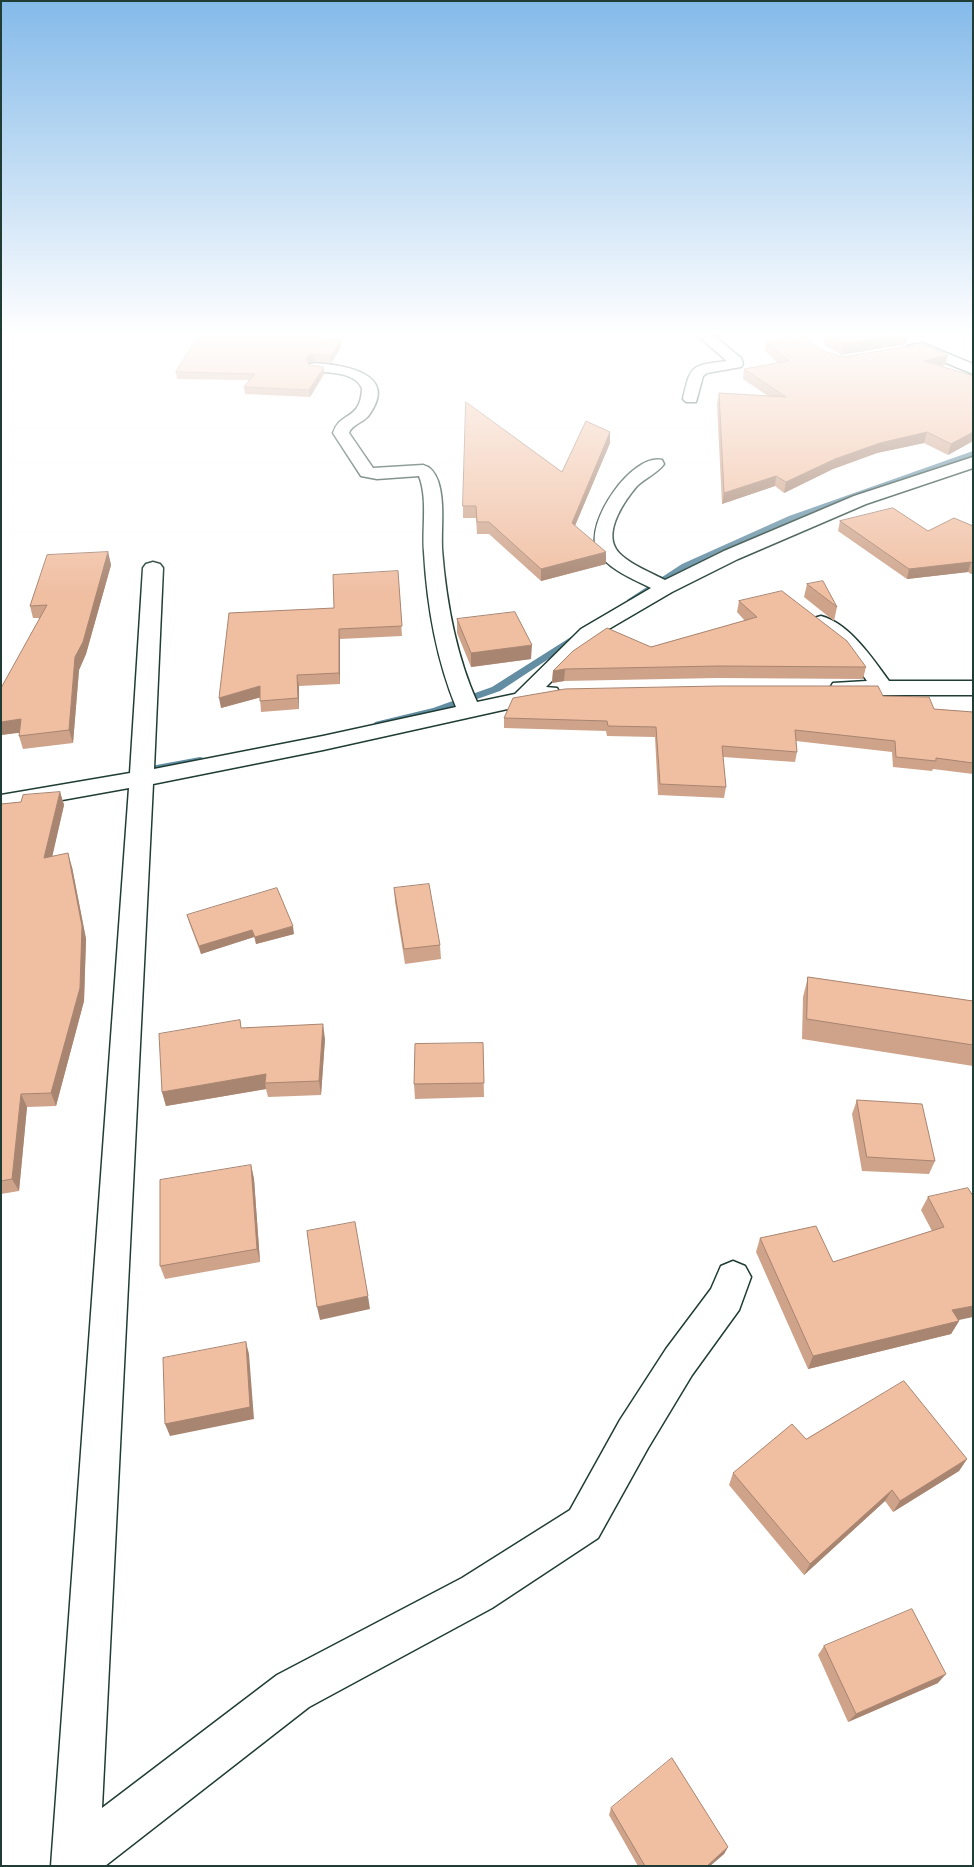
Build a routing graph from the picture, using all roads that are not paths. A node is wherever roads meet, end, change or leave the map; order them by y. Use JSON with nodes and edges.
{"nodes":[{"id":1,"x":347,"y":423,"type":"edge"},
{"id":2,"x":973,"y":462,"type":"edge"},
{"id":3,"x":656,"y":464,"type":"dead end"},
{"id":4,"x":153,"y":568,"type":"dead end"},
{"id":5,"x":658,"y":584,"type":"junction"},
{"id":6,"x":806,"y":611,"type":"edge"},
{"id":7,"x":882,"y":687,"type":"junction"},
{"id":8,"x":819,"y":688,"type":"edge"},
{"id":9,"x":973,"y":688,"type":"edge"},
{"id":10,"x":571,"y":690,"type":"edge"},
{"id":11,"x":524,"y":697,"type":"junction"},
{"id":12,"x":464,"y":700,"type":"junction"},
{"id":13,"x":141,"y":778,"type":"junction"},
{"id":14,"x":1,"y":803,"type":"edge"},
{"id":15,"x":733,"y":1277,"type":"dead end"},
{"id":16,"x":76,"y":1862,"type":"edge"}],
"edges":[{"from":1,"to":12,"type":"street"},
{"from":2,"to":5,"type":"street"},
{"from":3,"to":5,"type":"street"},
{"from":4,"to":13,"type":"street"},
{"from":5,"to":11,"type":"street"},
{"from":6,"to":7,"type":"street"},
{"from":7,"to":8,"type":"street"},
{"from":7,"to":9,"type":"street"},
{"from":10,"to":11,"type":"street"},
{"from":11,"to":12,"type":"street"},
{"from":12,"to":13,"type":"street"},
{"from":13,"to":14,"type":"street"},
{"from":13,"to":16,"type":"street"},
{"from":15,"to":16,"type":"street"}]}
